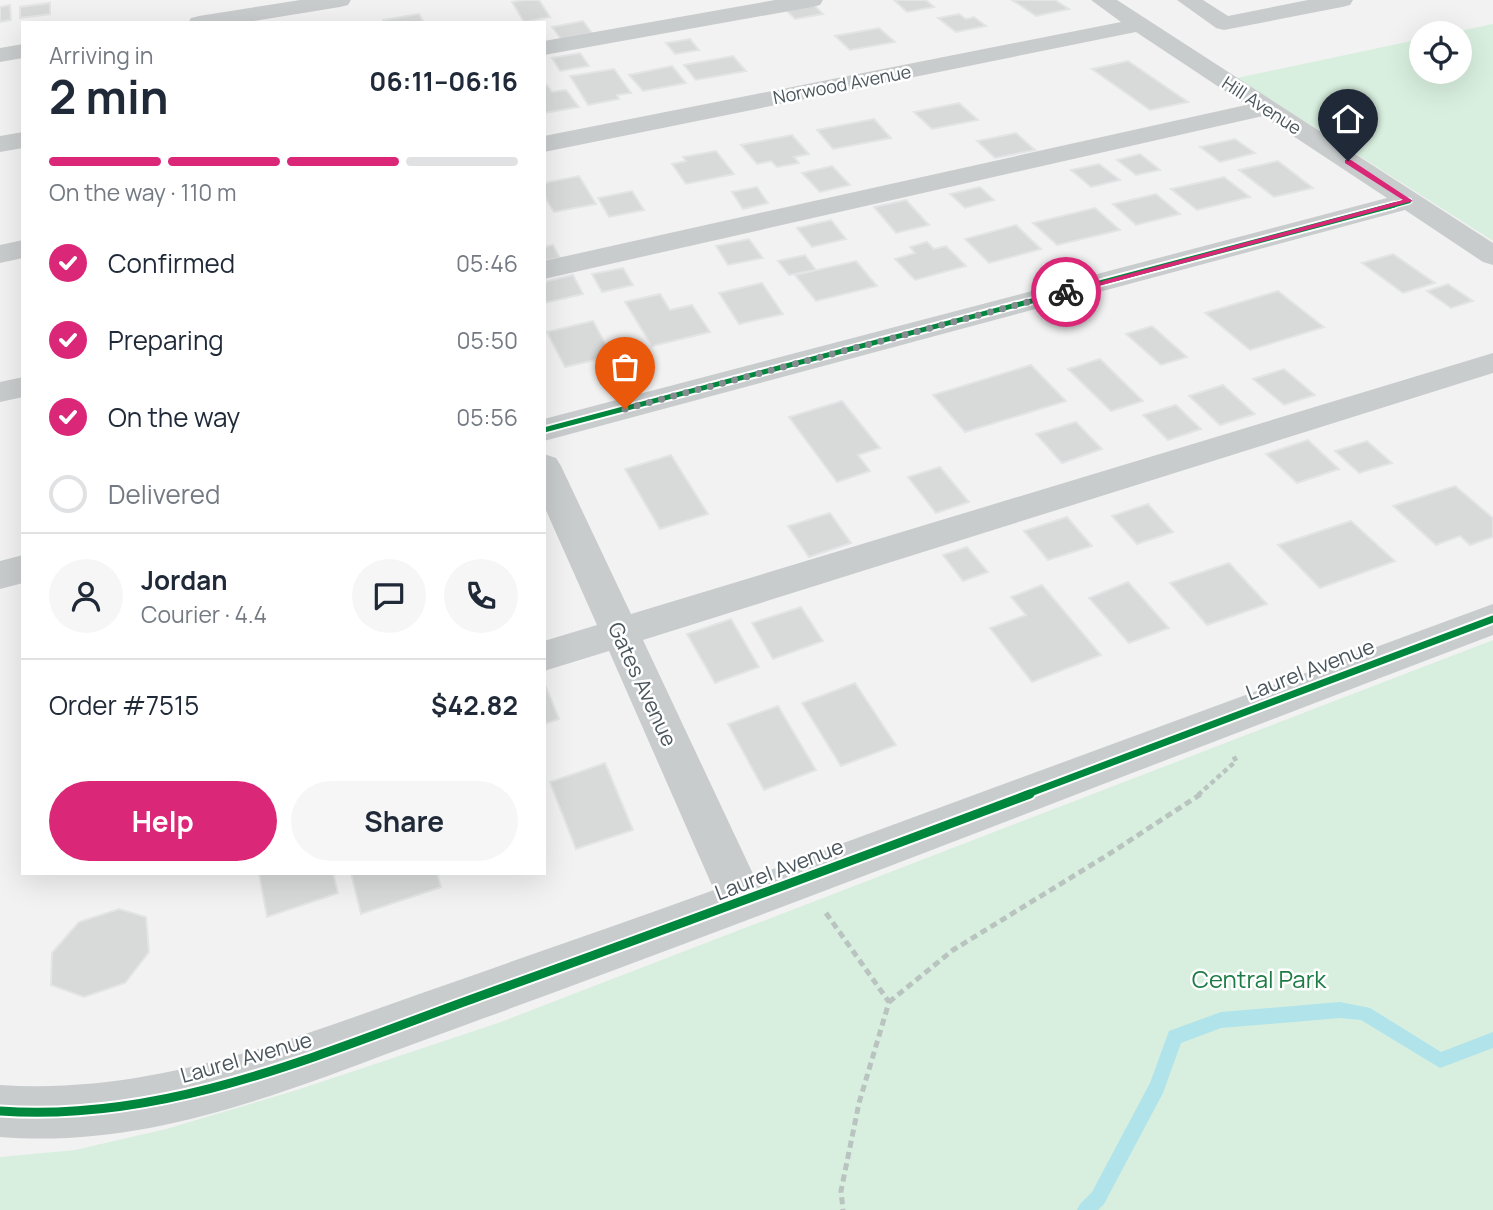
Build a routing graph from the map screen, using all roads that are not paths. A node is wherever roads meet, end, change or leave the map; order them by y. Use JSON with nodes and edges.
{"nodes":[{"id":1,"x":812,"y":0,"type":"edge"},
{"id":2,"x":1102,"y":0,"type":"edge"},
{"id":3,"x":1342,"y":0,"type":"edge"},
{"id":4,"x":335,"y":1,"type":"edge"},
{"id":5,"x":1164,"y":12,"type":"edge"},
{"id":6,"x":211,"y":21,"type":"edge"},
{"id":7,"x":339,"y":21,"type":"edge"},
{"id":8,"x":546,"y":48,"type":"edge"},
{"id":9,"x":21,"y":51,"type":"edge"},
{"id":10,"x":0,"y":55,"type":"edge"},
{"id":11,"x":1267,"y":108,"type":"junction"},
{"id":12,"x":21,"y":140,"type":"edge"},
{"id":13,"x":0,"y":144,"type":"edge"},
{"id":14,"x":546,"y":144,"type":"edge"},
{"id":15,"x":1409,"y":201,"type":"junction"},
{"id":16,"x":21,"y":249,"type":"edge"},
{"id":17,"x":0,"y":254,"type":"edge"},
{"id":18,"x":1493,"y":256,"type":"edge"},
{"id":19,"x":546,"y":270,"type":"edge"},
{"id":20,"x":1493,"y":363,"type":"edge"},
{"id":21,"x":21,"y":387,"type":"edge"},
{"id":22,"x":0,"y":392,"type":"edge"},
{"id":23,"x":546,"y":429,"type":"edge"},
{"id":24,"x":546,"y":470,"type":"edge"},
{"id":25,"x":21,"y":570,"type":"edge"},
{"id":26,"x":0,"y":575,"type":"edge"},
{"id":27,"x":1493,"y":619,"type":"edge"},
{"id":28,"x":620,"y":632,"type":"junction"},
{"id":29,"x":546,"y":655,"type":"edge"},
{"id":30,"x":743,"y":902,"type":"junction"},
{"id":31,"x":0,"y":1111,"type":"edge"}],
"edges":[{"from":1,"to":8,"type":"street"},
{"from":2,"to":5,"type":"street","name":"Hill Avenue"},
{"from":3,"to":5,"type":"street"},
{"from":4,"to":6,"type":"street"},
{"from":4,"to":7,"type":"street"},
{"from":5,"to":11,"type":"street","name":"Hill Avenue"},
{"from":5,"to":14,"type":"street","name":"Norwood Avenue"},
{"from":9,"to":10,"type":"street"},
{"from":11,"to":15,"type":"street","name":"Hill Avenue"},
{"from":11,"to":19,"type":"street"},
{"from":12,"to":13,"type":"street"},
{"from":15,"to":18,"type":"street","name":"Hill Avenue"},
{"from":15,"to":23,"type":"street"},
{"from":16,"to":17,"type":"street"},
{"from":20,"to":28,"type":"street"},
{"from":21,"to":22,"type":"street"},
{"from":24,"to":28,"type":"street","name":"Gates Avenue"},
{"from":25,"to":26,"type":"street"},
{"from":27,"to":30,"type":"street","name":"Laurel Avenue"},
{"from":28,"to":29,"type":"street"},
{"from":28,"to":30,"type":"street","name":"Gates Avenue"},
{"from":30,"to":31,"type":"street","name":"Laurel Avenue"}]}
